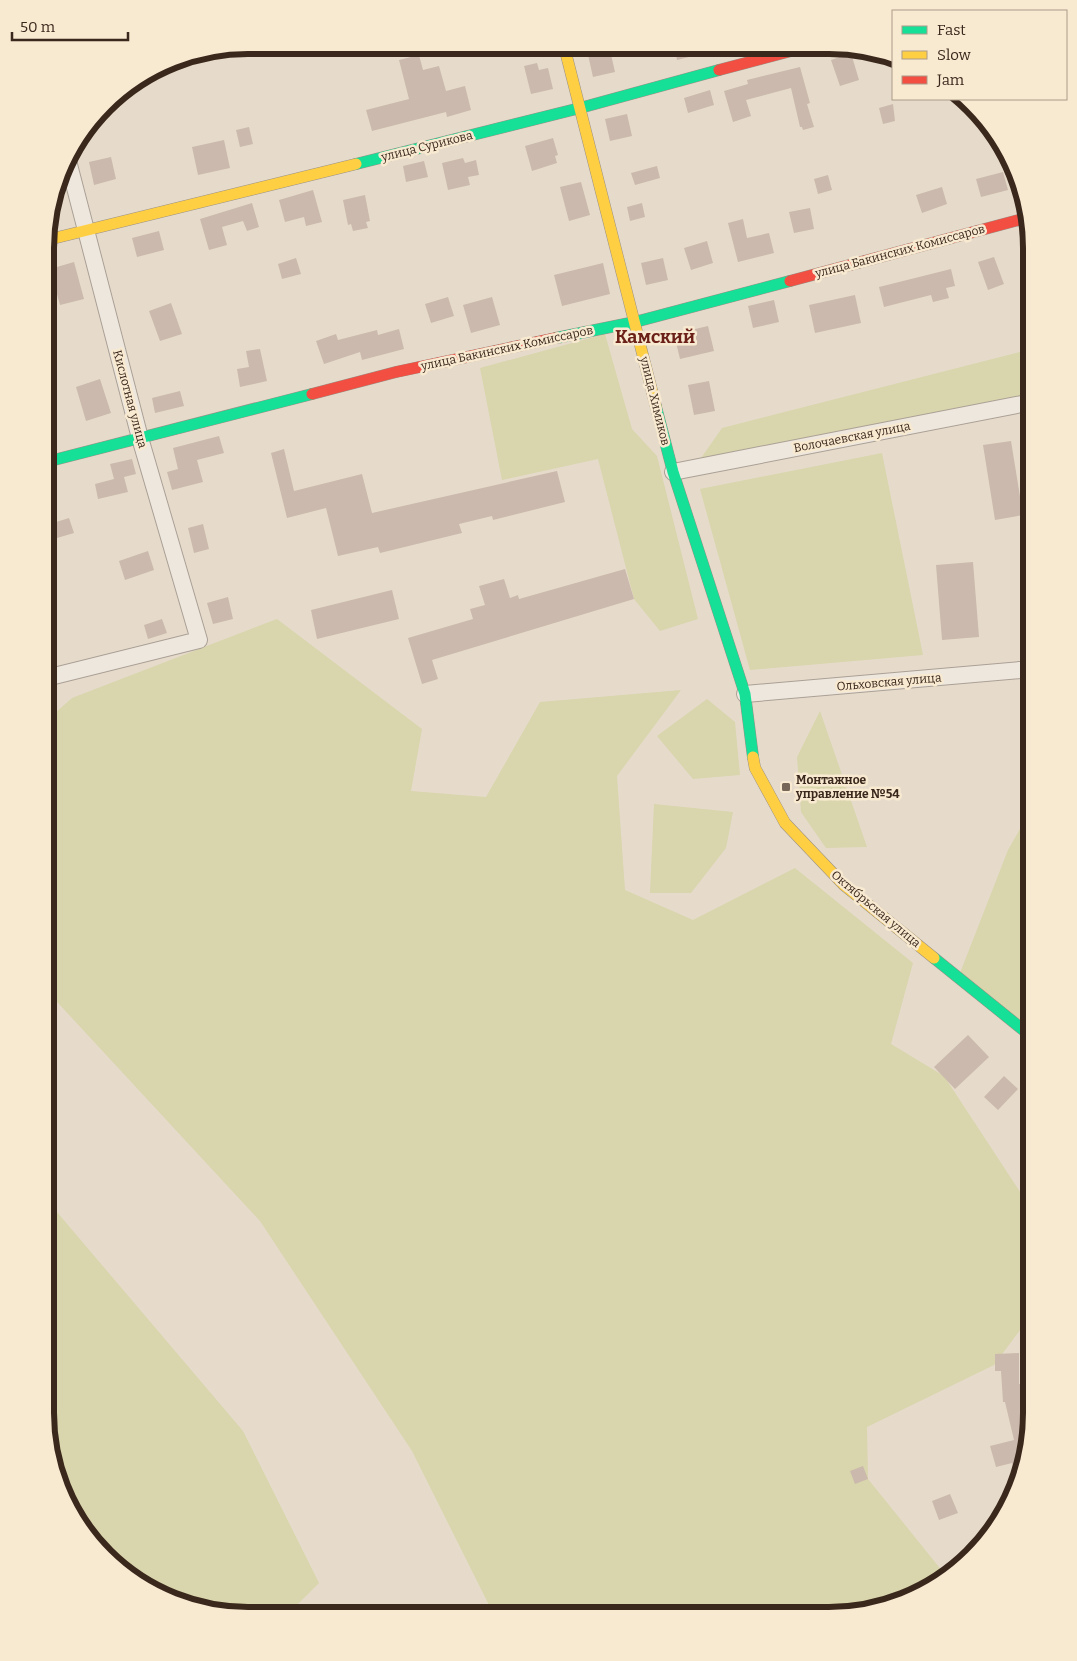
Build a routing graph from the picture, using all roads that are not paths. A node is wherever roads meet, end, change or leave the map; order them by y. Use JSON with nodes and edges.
{"nodes":[{"id":1,"x":566,"y":54,"type":"edge"},
{"id":2,"x":780,"y":54,"type":"edge"},
{"id":3,"x":580,"y":108,"type":"junction"},
{"id":4,"x":70,"y":170,"type":"edge"},
{"id":5,"x":1022,"y":219,"type":"edge"},
{"id":6,"x":85,"y":231,"type":"junction"},
{"id":7,"x":54,"y":238,"type":"edge"},
{"id":8,"x":634,"y":322,"type":"junction"},
{"id":9,"x":1023,"y":404,"type":"edge"},
{"id":10,"x":140,"y":438,"type":"junction"},
{"id":11,"x":54,"y":460,"type":"edge"},
{"id":12,"x":673,"y":472,"type":"junction"},
{"id":13,"x":1023,"y":670,"type":"edge"},
{"id":14,"x":54,"y":676,"type":"edge"},
{"id":15,"x":745,"y":694,"type":"junction"},
{"id":16,"x":1023,"y":1030,"type":"edge"}],
"edges":[{"from":1,"to":3,"type":"street","name":"улица Химиков"},
{"from":2,"to":3,"type":"street","name":"улица Сурикова"},
{"from":3,"to":6,"type":"street","name":"улица Сурикова"},
{"from":3,"to":8,"type":"street","name":"улица Химиков"},
{"from":4,"to":6,"type":"street","name":"Кислотная улица"},
{"from":5,"to":8,"type":"street","name":"улица Бакинских Комиссаров"},
{"from":6,"to":7,"type":"street","name":"улица Сурикова"},
{"from":6,"to":10,"type":"street","name":"Кислотная улица"},
{"from":8,"to":10,"type":"street","name":"улица Бакинских Комиссаров"},
{"from":8,"to":12,"type":"street","name":"улица Химиков"},
{"from":9,"to":12,"type":"street","name":"Волочаевская улица"},
{"from":10,"to":11,"type":"street","name":"улица Бакинских Комиссаров"},
{"from":10,"to":14,"type":"street","name":"Кислотная улица"},
{"from":12,"to":15,"type":"street","name":"улица Химиков"},
{"from":13,"to":15,"type":"street","name":"Ольховская улица"},
{"from":15,"to":16,"type":"street","name":"Октябрьская улица"}]}
